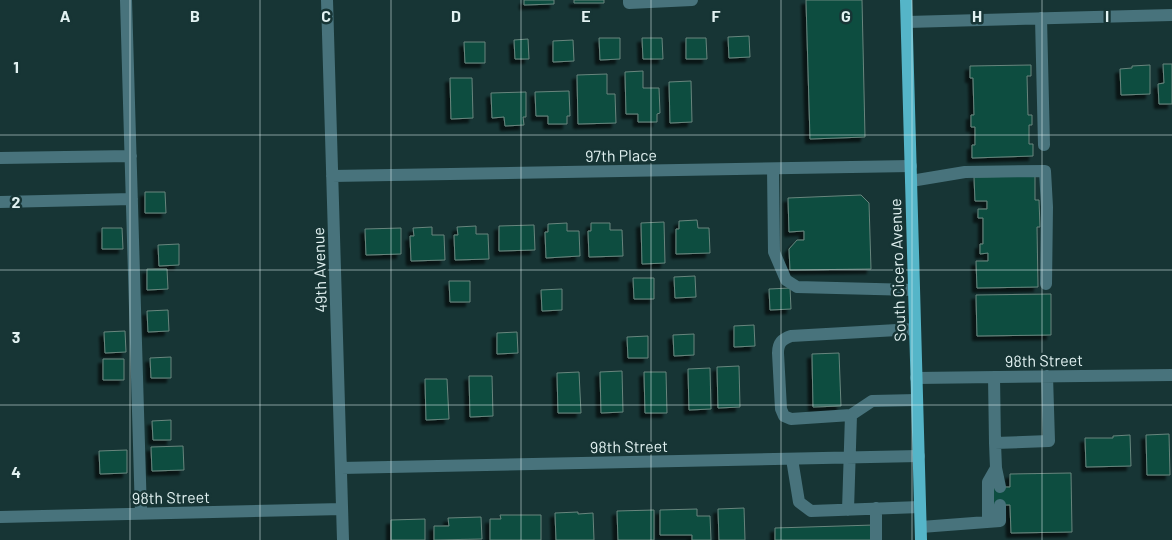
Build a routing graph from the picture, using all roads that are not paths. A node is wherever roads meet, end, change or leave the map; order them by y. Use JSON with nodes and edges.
{"nodes":[{"id":1,"x":126,"y":0,"type":"edge"},
{"id":2,"x":327,"y":0,"type":"edge"},
{"id":3,"x":692,"y":0,"type":"edge"},
{"id":4,"x":906,"y":0,"type":"edge"},
{"id":5,"x":629,"y":2,"type":"edge"},
{"id":6,"x":1172,"y":15,"type":"edge"},
{"id":7,"x":1042,"y":18,"type":"junction"},
{"id":8,"x":907,"y":22,"type":"junction"},
{"id":9,"x":1044,"y":146,"type":"dead end"},
{"id":10,"x":131,"y":156,"type":"junction"},
{"id":11,"x":0,"y":158,"type":"edge"},
{"id":12,"x":911,"y":166,"type":"junction"},
{"id":13,"x":773,"y":169,"type":"junction"},
{"id":14,"x":332,"y":176,"type":"junction"},
{"id":15,"x":911,"y":182,"type":"junction"},
{"id":16,"x":132,"y":199,"type":"junction"},
{"id":17,"x":0,"y":202,"type":"edge"},
{"id":18,"x":1046,"y":284,"type":"dead end"},
{"id":19,"x":914,"y":290,"type":"junction"},
{"id":20,"x":915,"y":330,"type":"junction"},
{"id":21,"x":1172,"y":375,"type":"edge"},
{"id":22,"x":1047,"y":376,"type":"junction"},
{"id":23,"x":994,"y":377,"type":"junction"},
{"id":24,"x":916,"y":378,"type":"junction"},
{"id":25,"x":917,"y":400,"type":"junction"},
{"id":26,"x":851,"y":415,"type":"junction"},
{"id":27,"x":995,"y":442,"type":"junction"},
{"id":28,"x":919,"y":456,"type":"junction"},
{"id":29,"x":849,"y":458,"type":"junction"},
{"id":30,"x":792,"y":459,"type":"junction"},
{"id":31,"x":341,"y":468,"type":"junction"},
{"id":32,"x":996,"y":468,"type":"junction"},
{"id":33,"x":1000,"y":487,"type":"dead end"},
{"id":34,"x":1000,"y":505,"type":"dead end"},
{"id":35,"x":920,"y":507,"type":"junction"},
{"id":36,"x":876,"y":508,"type":"junction"},
{"id":37,"x":342,"y":509,"type":"junction"},
{"id":38,"x":848,"y":510,"type":"junction"},
{"id":39,"x":141,"y":514,"type":"junction"},
{"id":40,"x":0,"y":517,"type":"edge"},
{"id":41,"x":988,"y":522,"type":"junction"},
{"id":42,"x":921,"y":527,"type":"junction"},
{"id":43,"x":343,"y":540,"type":"edge"},
{"id":44,"x":876,"y":540,"type":"edge"},
{"id":45,"x":921,"y":540,"type":"edge"}],
"edges":[{"from":1,"to":10,"type":"street"},
{"from":2,"to":14,"type":"street","name":"49th Avenue"},
{"from":3,"to":5,"type":"street"},
{"from":4,"to":8,"type":"main road","name":"South Cicero Avenue"},
{"from":6,"to":7,"type":"street"},
{"from":7,"to":8,"type":"street"},
{"from":7,"to":9,"type":"street"},
{"from":8,"to":12,"type":"main road","name":"South Cicero Avenue"},
{"from":10,"to":11,"type":"street"},
{"from":10,"to":16,"type":"street"},
{"from":12,"to":13,"type":"street","name":"97th Place"},
{"from":12,"to":15,"type":"main road","name":"South Cicero Avenue"},
{"from":13,"to":14,"type":"street","name":"97th Place"},
{"from":13,"to":19,"type":"street"},
{"from":14,"to":31,"type":"street","name":"49th Avenue"},
{"from":15,"to":18,"type":"street"},
{"from":15,"to":19,"type":"main road","name":"South Cicero Avenue"},
{"from":16,"to":17,"type":"street"},
{"from":16,"to":39,"type":"street"},
{"from":19,"to":20,"type":"main road","name":"South Cicero Avenue"},
{"from":20,"to":24,"type":"main road","name":"South Cicero Avenue"},
{"from":20,"to":26,"type":"street"},
{"from":21,"to":22,"type":"street","name":"98th Street"},
{"from":22,"to":23,"type":"street","name":"98th Street"},
{"from":22,"to":27,"type":"street"},
{"from":23,"to":24,"type":"street","name":"98th Street"},
{"from":23,"to":27,"type":"street"},
{"from":24,"to":25,"type":"main road","name":"South Cicero Avenue"},
{"from":25,"to":26,"type":"street"},
{"from":25,"to":28,"type":"main road","name":"South Cicero Avenue"},
{"from":26,"to":29,"type":"street"},
{"from":27,"to":32,"type":"street"},
{"from":28,"to":29,"type":"street","name":"98th Street"},
{"from":28,"to":35,"type":"main road","name":"South Cicero Avenue"},
{"from":29,"to":30,"type":"street","name":"98th Street"},
{"from":29,"to":38,"type":"street"},
{"from":30,"to":31,"type":"street","name":"98th Street"},
{"from":30,"to":38,"type":"street"},
{"from":31,"to":37,"type":"street","name":"49th Avenue"},
{"from":32,"to":33,"type":"street"},
{"from":32,"to":41,"type":"street"},
{"from":34,"to":41,"type":"street"},
{"from":35,"to":36,"type":"street"},
{"from":35,"to":42,"type":"main road","name":"South Cicero Avenue"},
{"from":36,"to":38,"type":"street"},
{"from":36,"to":44,"type":"street"},
{"from":37,"to":39,"type":"street","name":"98th Street"},
{"from":37,"to":43,"type":"street","name":"49th Avenue"},
{"from":39,"to":40,"type":"street","name":"98th Street"},
{"from":41,"to":42,"type":"street"},
{"from":42,"to":45,"type":"main road","name":"South Cicero Avenue"}]}
